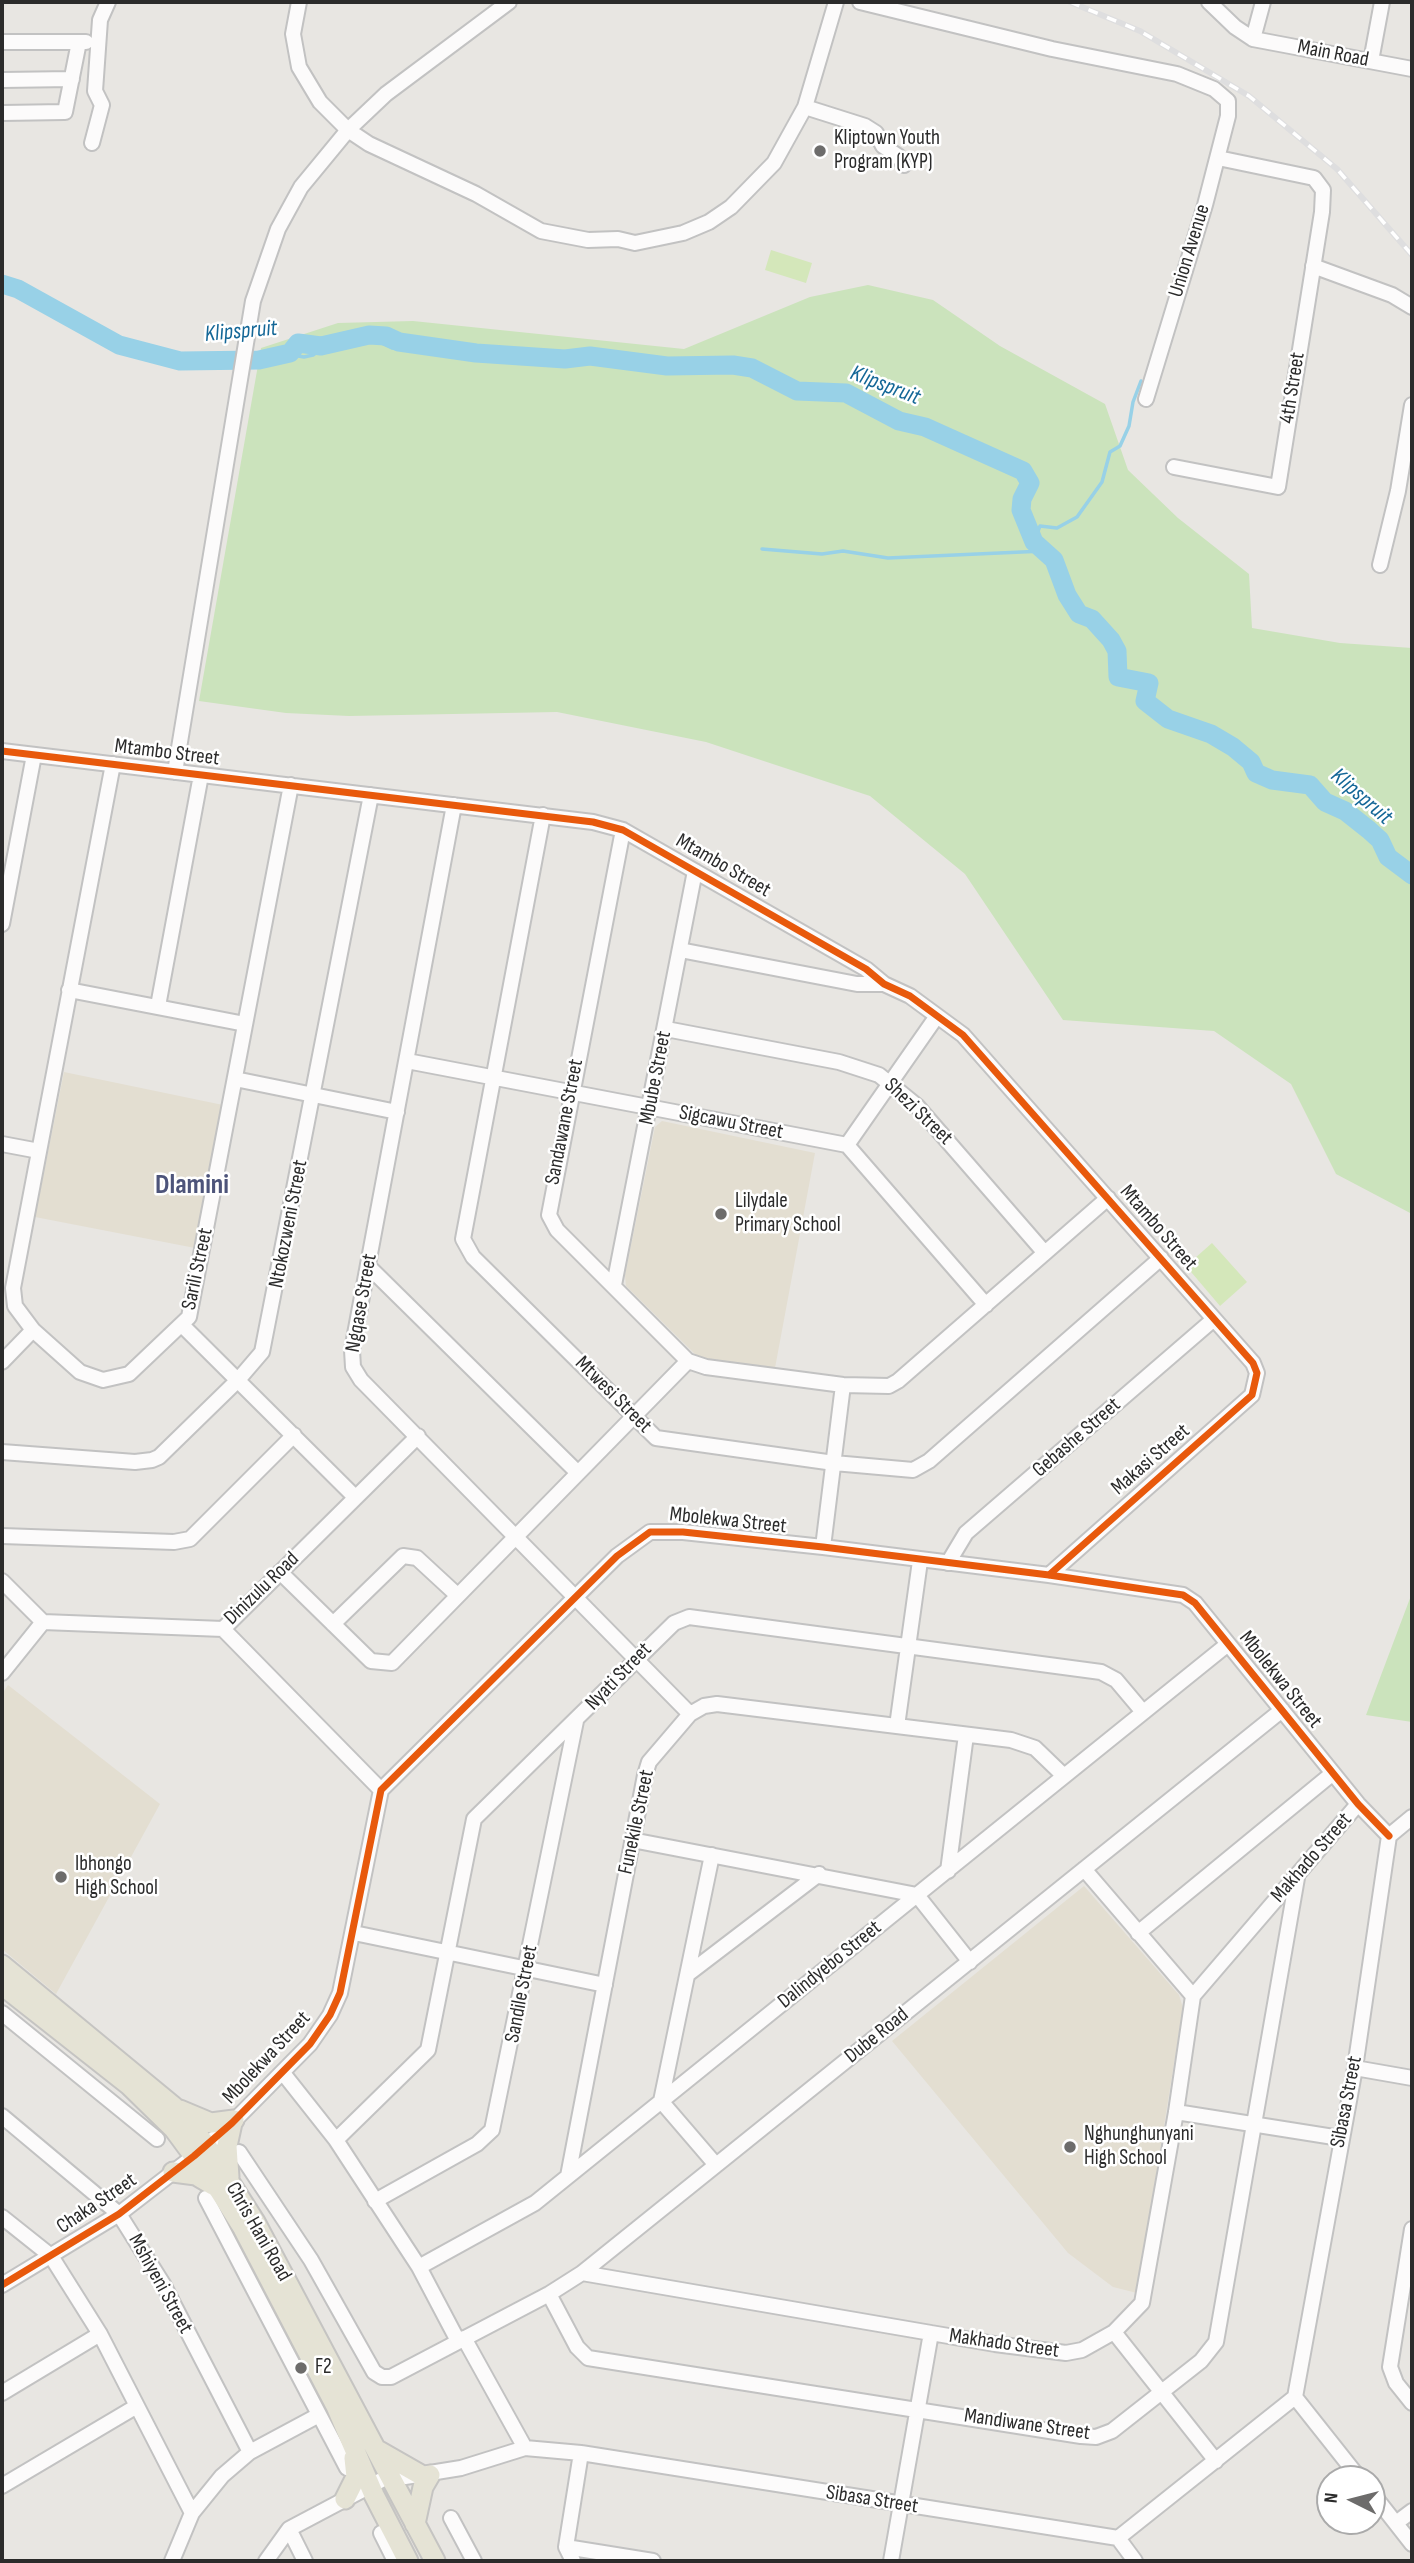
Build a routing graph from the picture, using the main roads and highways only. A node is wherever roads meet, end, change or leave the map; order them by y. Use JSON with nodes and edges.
{"nodes":[{"id":1,"x":2,"y":1965,"type":"edge"},
{"id":2,"x":2,"y":1985,"type":"edge"},
{"id":3,"x":173,"y":2106,"type":"junction"},
{"id":4,"x":174,"y":2129,"type":"junction"},
{"id":5,"x":200,"y":2150,"type":"junction"},
{"id":6,"x":218,"y":2190,"type":"junction"},
{"id":7,"x":346,"y":2429,"type":"junction"},
{"id":8,"x":378,"y":2450,"type":"junction"},
{"id":9,"x":409,"y":2478,"type":"junction"},
{"id":10,"x":361,"y":2496,"type":"junction"},
{"id":11,"x":415,"y":2524,"type":"junction"},
{"id":12,"x":391,"y":2546,"type":"edge"},
{"id":13,"x":408,"y":2561,"type":"edge"},
{"id":14,"x":435,"y":2561,"type":"edge"}],
"edges":[{"from":1,"to":3,"type":"main road","name":"Chris Hani Road"},
{"from":2,"to":4,"type":"main road","name":"Chris Hani Road"},
{"from":3,"to":5,"type":"main road","name":"Chris Hani Road"},
{"from":3,"to":6,"type":"main road"},
{"from":4,"to":5,"type":"main road","name":"Chris Hani Road"},
{"from":4,"to":6,"type":"main road"},
{"from":5,"to":6,"type":"main road","name":"Chris Hani Road"},
{"from":6,"to":7,"type":"main road","name":"Chris Hani Road"},
{"from":6,"to":8,"type":"main road","name":"Chris Hani Road"},
{"from":7,"to":10,"type":"main road","name":"Chris Hani Road"},
{"from":7,"to":10,"type":"main road"},
{"from":8,"to":9,"type":"main road"},
{"from":8,"to":9,"type":"main road","name":"Chris Hani Road"},
{"from":9,"to":11,"type":"main road","name":"Chris Hani Road"},
{"from":9,"to":11,"type":"main road"},
{"from":10,"to":12,"type":"main road"},
{"from":11,"to":14,"type":"main road","name":"Chris Hani Road"},
{"from":12,"to":13,"type":"main road"}]}
